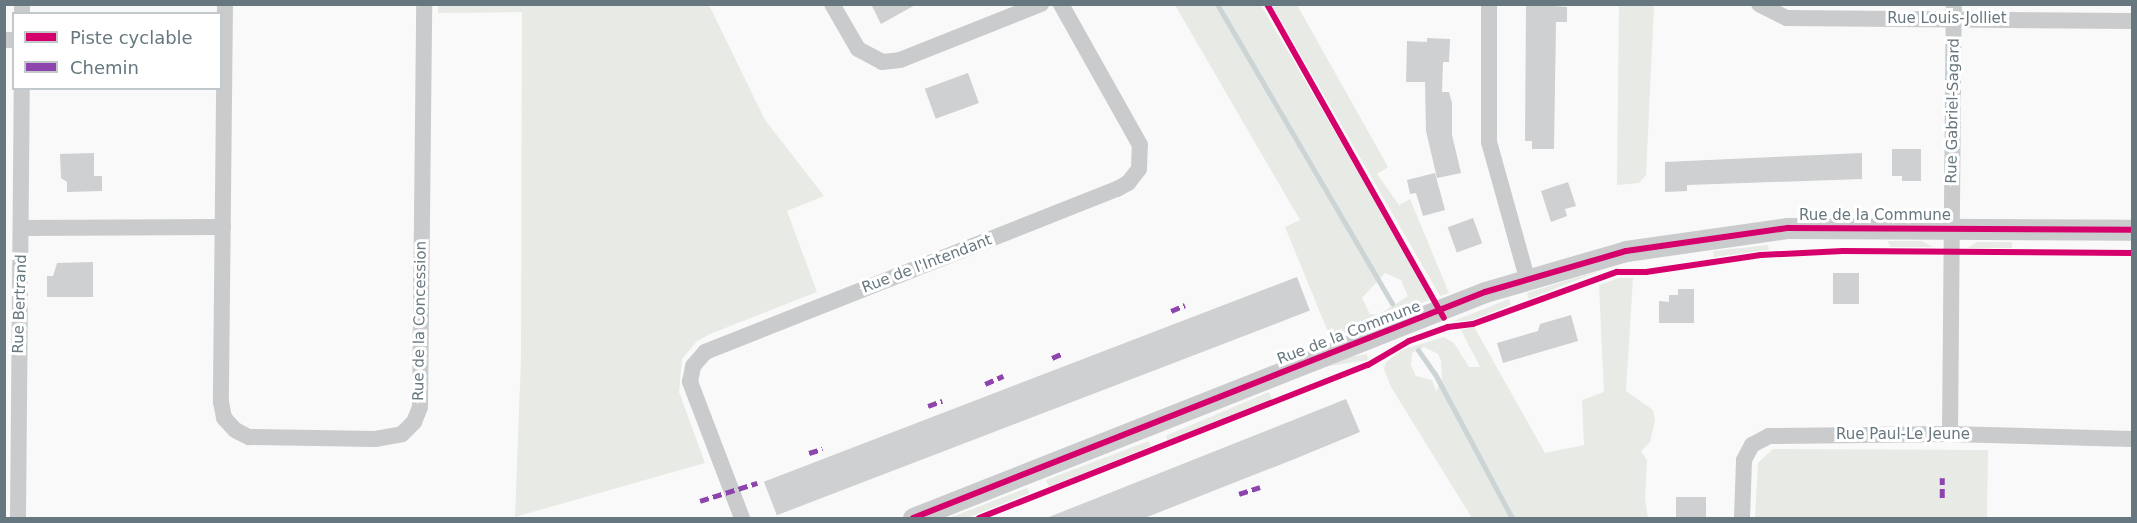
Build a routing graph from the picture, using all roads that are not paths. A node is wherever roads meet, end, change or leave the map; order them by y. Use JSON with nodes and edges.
{"nodes":[{"id":1,"x":225,"y":4,"type":"edge"},
{"id":2,"x":424,"y":4,"type":"edge"},
{"id":3,"x":832,"y":4,"type":"edge"},
{"id":4,"x":1041,"y":4,"type":"edge"},
{"id":5,"x":1061,"y":4,"type":"edge"},
{"id":6,"x":1489,"y":4,"type":"edge"},
{"id":7,"x":1761,"y":7,"type":"edge"},
{"id":8,"x":1954,"y":12,"type":"edge"},
{"id":9,"x":2133,"y":21,"type":"edge"},
{"id":10,"x":22,"y":90,"type":"edge"},
{"id":11,"x":224,"y":227,"type":"junction"},
{"id":12,"x":22,"y":228,"type":"junction"},
{"id":13,"x":1952,"y":228,"type":"junction"},
{"id":14,"x":2133,"y":230,"type":"edge"},
{"id":15,"x":1527,"y":278,"type":"junction"},
{"id":16,"x":1950,"y":434,"type":"junction"},
{"id":17,"x":11,"y":436,"type":"edge"},
{"id":18,"x":2133,"y":439,"type":"edge"},
{"id":19,"x":18,"y":519,"type":"edge"},
{"id":20,"x":742,"y":519,"type":"edge"},
{"id":21,"x":913,"y":519,"type":"edge"},
{"id":22,"x":1742,"y":519,"type":"edge"}],
"edges":[{"from":1,"to":11,"type":"street","name":"Rue de la Concession"},
{"from":2,"to":11,"type":"street","name":"Rue de la Concession"},
{"from":3,"to":4,"type":"street"},
{"from":5,"to":20,"type":"street","name":"Rue de l'Intendant"},
{"from":6,"to":15,"type":"street"},
{"from":7,"to":8,"type":"street","name":"Rue Louis-Jolliet"},
{"from":8,"to":9,"type":"street","name":"Rue Louis-Jolliet"},
{"from":8,"to":13,"type":"street","name":"Rue Gabriel-Sagard"},
{"from":10,"to":12,"type":"street","name":"Rue Bertrand"},
{"from":11,"to":12,"type":"street"},
{"from":12,"to":17,"type":"street","name":"Rue Bertrand"},
{"from":13,"to":14,"type":"street","name":"Rue de la Commune"},
{"from":13,"to":15,"type":"street","name":"Rue de la Commune"},
{"from":13,"to":16,"type":"street","name":"Rue Gabriel-Sagard"},
{"from":15,"to":21,"type":"street","name":"Rue de la Commune"},
{"from":16,"to":18,"type":"street","name":"Rue Paul-Le Jeune"},
{"from":16,"to":22,"type":"street","name":"Rue Paul-Le Jeune"},
{"from":17,"to":19,"type":"street","name":"Rue Bertrand"}]}
